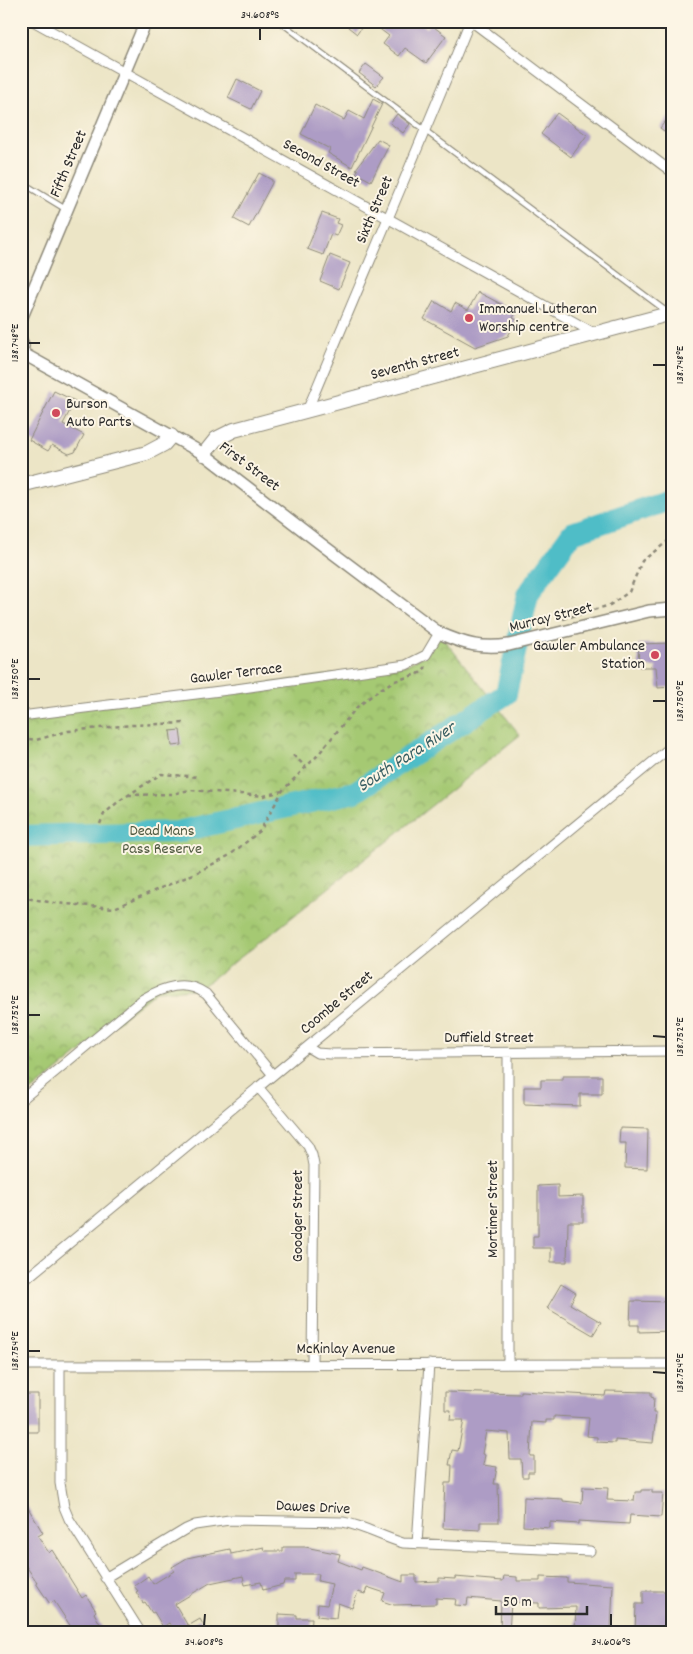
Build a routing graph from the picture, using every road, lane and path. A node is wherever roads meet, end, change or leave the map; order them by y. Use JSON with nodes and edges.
{"nodes":[{"id":1,"x":33,"y":21,"type":"edge"},
{"id":2,"x":146,"y":21,"type":"edge"},
{"id":3,"x":279,"y":21,"type":"edge"},
{"id":4,"x":471,"y":21,"type":"edge"},
{"id":5,"x":665,"y":21,"type":"edge"},
{"id":6,"x":672,"y":26,"type":"edge"},
{"id":7,"x":125,"y":72,"type":"junction"},
{"id":8,"x":425,"y":132,"type":"junction"},
{"id":9,"x":672,"y":172,"type":"edge"},
{"id":10,"x":21,"y":182,"type":"edge"},
{"id":11,"x":67,"y":210,"type":"junction"},
{"id":12,"x":389,"y":219,"type":"junction"},
{"id":13,"x":670,"y":313,"type":"edge"},
{"id":14,"x":21,"y":319,"type":"edge"},
{"id":15,"x":594,"y":334,"type":"junction"},
{"id":16,"x":21,"y":340,"type":"edge"},
{"id":17,"x":22,"y":354,"type":"edge"},
{"id":18,"x":307,"y":411,"type":"junction"},
{"id":19,"x":171,"y":436,"type":"junction"},
{"id":20,"x":204,"y":454,"type":"junction"},
{"id":21,"x":21,"y":485,"type":"edge"},
{"id":22,"x":672,"y":538,"type":"edge"},
{"id":23,"x":672,"y":609,"type":"edge"},
{"id":24,"x":556,"y":621,"type":"dead end"},
{"id":25,"x":439,"y":633,"type":"junction"},
{"id":26,"x":431,"y":662,"type":"dead end"},
{"id":27,"x":21,"y":716,"type":"edge"},
{"id":28,"x":186,"y":723,"type":"dead end"},
{"id":29,"x":21,"y":738,"type":"edge"},
{"id":30,"x":672,"y":746,"type":"edge"},
{"id":31,"x":293,"y":754,"type":"dead end"},
{"id":32,"x":306,"y":767,"type":"junction"},
{"id":33,"x":200,"y":778,"type":"dead end"},
{"id":34,"x":283,"y":790,"type":"junction"},
{"id":35,"x":128,"y":795,"type":"junction"},
{"id":36,"x":100,"y":824,"type":"dead end"},
{"id":37,"x":21,"y":897,"type":"edge"},
{"id":38,"x":307,"y":1047,"type":"junction"},
{"id":39,"x":672,"y":1051,"type":"edge"},
{"id":40,"x":508,"y":1053,"type":"junction"},
{"id":41,"x":273,"y":1075,"type":"junction"},
{"id":42,"x":258,"y":1087,"type":"junction"},
{"id":43,"x":21,"y":1100,"type":"edge"},
{"id":44,"x":21,"y":1283,"type":"edge"},
{"id":45,"x":312,"y":1364,"type":"junction"},
{"id":46,"x":429,"y":1364,"type":"junction"},
{"id":47,"x":508,"y":1364,"type":"junction"},
{"id":48,"x":672,"y":1364,"type":"edge"},
{"id":49,"x":21,"y":1365,"type":"edge"},
{"id":50,"x":60,"y":1366,"type":"junction"},
{"id":51,"x":417,"y":1544,"type":"junction"},
{"id":52,"x":590,"y":1551,"type":"dead end"},
{"id":53,"x":105,"y":1578,"type":"junction"},
{"id":54,"x":141,"y":1633,"type":"edge"}],
"edges":[{"from":1,"to":7,"type":"street","name":"Second Street"},
{"from":2,"to":7,"type":"street","name":"Fifth Street"},
{"from":3,"to":8,"type":"lane"},
{"from":4,"to":8,"type":"street","name":"Sixth Street"},
{"from":4,"to":9,"type":"street"},
{"from":5,"to":6,"type":"lane"},
{"from":7,"to":11,"type":"street","name":"Fifth Street"},
{"from":7,"to":12,"type":"street","name":"Second Street"},
{"from":8,"to":12,"type":"street","name":"Sixth Street"},
{"from":8,"to":13,"type":"lane"},
{"from":10,"to":11,"type":"lane"},
{"from":11,"to":14,"type":"street","name":"Fifth Street"},
{"from":12,"to":15,"type":"street","name":"Second Street"},
{"from":12,"to":18,"type":"street","name":"Sixth Street"},
{"from":13,"to":15,"type":"main road","name":"Seventh Street"},
{"from":15,"to":18,"type":"main road","name":"Seventh Street"},
{"from":16,"to":17,"type":"street"},
{"from":17,"to":19,"type":"street","name":"First Street"},
{"from":18,"to":20,"type":"main road","name":"Seventh Street"},
{"from":19,"to":20,"type":"street","name":"First Street"},
{"from":19,"to":21,"type":"main road"},
{"from":20,"to":25,"type":"street","name":"First Street"},
{"from":22,"to":24,"type":"path"},
{"from":23,"to":25,"type":"street","name":"Murray Street"},
{"from":25,"to":27,"type":"street","name":"Gawler Terrace"},
{"from":26,"to":32,"type":"path"},
{"from":28,"to":29,"type":"path"},
{"from":30,"to":38,"type":"street","name":"Coombe Street"},
{"from":31,"to":32,"type":"path"},
{"from":32,"to":34,"type":"path"},
{"from":33,"to":35,"type":"path"},
{"from":34,"to":35,"type":"path"},
{"from":34,"to":37,"type":"path"},
{"from":35,"to":36,"type":"path"},
{"from":38,"to":40,"type":"street","name":"Duffield Street"},
{"from":38,"to":41,"type":"street","name":"Coombe Street"},
{"from":39,"to":40,"type":"street","name":"Duffield Street"},
{"from":40,"to":47,"type":"street","name":"Mortimer Street"},
{"from":41,"to":42,"type":"street","name":"Coombe Street"},
{"from":41,"to":43,"type":"street"},
{"from":42,"to":44,"type":"street","name":"Coombe Street"},
{"from":42,"to":45,"type":"street","name":"Goodger Street"},
{"from":45,"to":46,"type":"street","name":"McKinlay Avenue"},
{"from":45,"to":50,"type":"street","name":"McKinlay Avenue"},
{"from":46,"to":47,"type":"street","name":"McKinlay Avenue"},
{"from":46,"to":51,"type":"street"},
{"from":47,"to":48,"type":"street","name":"McKinlay Avenue"},
{"from":49,"to":50,"type":"street","name":"McKinlay Avenue"},
{"from":50,"to":53,"type":"street"},
{"from":51,"to":52,"type":"street","name":"Dawes Drive"},
{"from":51,"to":53,"type":"street","name":"Dawes Drive"},
{"from":53,"to":54,"type":"street"}]}
